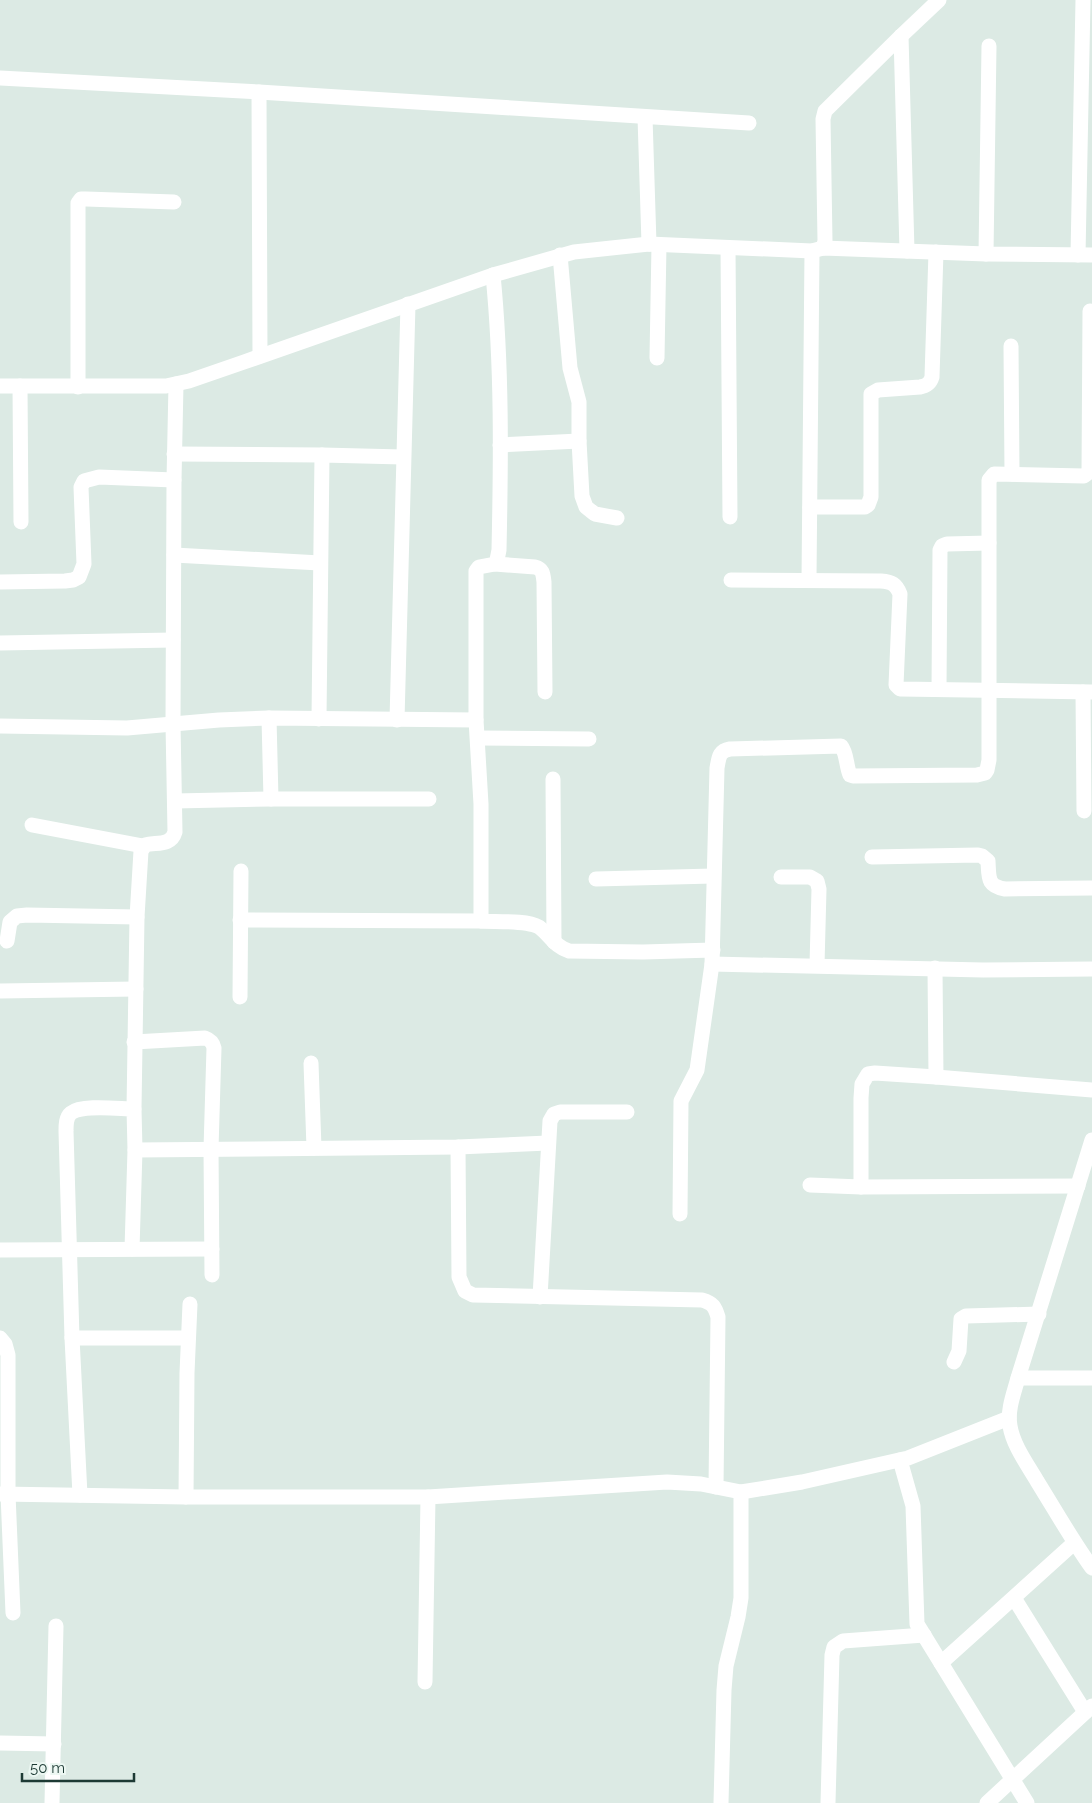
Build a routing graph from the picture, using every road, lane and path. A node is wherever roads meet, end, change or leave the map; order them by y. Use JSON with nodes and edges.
{"nodes":[{"id":1,"x":939,"y":0,"type":"edge"},
{"id":2,"x":1083,"y":0,"type":"edge"},
{"id":3,"x":901,"y":36,"type":"junction"},
{"id":4,"x":989,"y":46,"type":"dead end"},
{"id":5,"x":0,"y":78,"type":"edge"},
{"id":6,"x":259,"y":92,"type":"junction"},
{"id":7,"x":645,"y":117,"type":"junction"},
{"id":8,"x":749,"y":123,"type":"dead end"},
{"id":9,"x":174,"y":202,"type":"dead end"},
{"id":10,"x":654,"y":244,"type":"junction"},
{"id":11,"x":728,"y":248,"type":"junction"},
{"id":12,"x":817,"y":250,"type":"junction"},
{"id":13,"x":907,"y":251,"type":"junction"},
{"id":14,"x":936,"y":252,"type":"junction"},
{"id":15,"x":986,"y":254,"type":"junction"},
{"id":16,"x":1085,"y":255,"type":"edge"},
{"id":17,"x":560,"y":256,"type":"junction"},
{"id":18,"x":493,"y":275,"type":"junction"},
{"id":19,"x":408,"y":304,"type":"junction"},
{"id":20,"x":1090,"y":311,"type":"dead end"},
{"id":21,"x":1011,"y":346,"type":"dead end"},
{"id":22,"x":260,"y":356,"type":"junction"},
{"id":23,"x":657,"y":358,"type":"dead end"},
{"id":24,"x":176,"y":384,"type":"junction"},
{"id":25,"x":0,"y":386,"type":"edge"},
{"id":26,"x":20,"y":386,"type":"junction"},
{"id":27,"x":78,"y":386,"type":"junction"},
{"id":28,"x":579,"y":441,"type":"junction"},
{"id":29,"x":500,"y":445,"type":"junction"},
{"id":30,"x":174,"y":454,"type":"junction"},
{"id":31,"x":322,"y":455,"type":"junction"},
{"id":32,"x":403,"y":457,"type":"junction"},
{"id":33,"x":1012,"y":474,"type":"junction"},
{"id":34,"x":174,"y":480,"type":"junction"},
{"id":35,"x":810,"y":507,"type":"junction"},
{"id":36,"x":730,"y":517,"type":"dead end"},
{"id":37,"x":617,"y":518,"type":"dead end"},
{"id":38,"x":21,"y":522,"type":"dead end"},
{"id":39,"x":989,"y":543,"type":"junction"},
{"id":40,"x":174,"y":555,"type":"junction"},
{"id":41,"x":320,"y":563,"type":"junction"},
{"id":42,"x":495,"y":564,"type":"junction"},
{"id":43,"x":731,"y":580,"type":"dead end"},
{"id":44,"x":809,"y":580,"type":"junction"},
{"id":45,"x":0,"y":582,"type":"edge"},
{"id":46,"x":173,"y":640,"type":"junction"},
{"id":47,"x":0,"y":643,"type":"edge"},
{"id":48,"x":939,"y":689,"type":"junction"},
{"id":49,"x":988,"y":690,"type":"junction"},
{"id":50,"x":545,"y":692,"type":"dead end"},
{"id":51,"x":1087,"y":692,"type":"edge"},
{"id":52,"x":269,"y":718,"type":"junction"},
{"id":53,"x":319,"y":719,"type":"junction"},
{"id":54,"x":397,"y":720,"type":"junction"},
{"id":55,"x":476,"y":720,"type":"junction"},
{"id":56,"x":172,"y":724,"type":"junction"},
{"id":57,"x":0,"y":726,"type":"edge"},
{"id":58,"x":478,"y":738,"type":"junction"},
{"id":59,"x":589,"y":739,"type":"dead end"},
{"id":60,"x":553,"y":778,"type":"dead end"},
{"id":61,"x":271,"y":799,"type":"junction"},
{"id":62,"x":429,"y":799,"type":"dead end"},
{"id":63,"x":174,"y":801,"type":"junction"},
{"id":64,"x":1084,"y":811,"type":"dead end"},
{"id":65,"x":32,"y":825,"type":"dead end"},
{"id":66,"x":143,"y":846,"type":"junction"},
{"id":67,"x":872,"y":857,"type":"dead end"},
{"id":68,"x":241,"y":871,"type":"dead end"},
{"id":69,"x":713,"y":876,"type":"junction"},
{"id":70,"x":781,"y":878,"type":"dead end"},
{"id":71,"x":596,"y":879,"type":"dead end"},
{"id":72,"x":1092,"y":888,"type":"edge"},
{"id":73,"x":137,"y":917,"type":"junction"},
{"id":74,"x":240,"y":920,"type":"junction"},
{"id":75,"x":481,"y":921,"type":"junction"},
{"id":76,"x":6,"y":941,"type":"dead end"},
{"id":77,"x":554,"y":942,"type":"junction"},
{"id":78,"x":712,"y":957,"type":"junction"},
{"id":79,"x":818,"y":965,"type":"junction"},
{"id":80,"x":935,"y":968,"type":"junction"},
{"id":81,"x":1092,"y":969,"type":"edge"},
{"id":82,"x":136,"y":990,"type":"junction"},
{"id":83,"x":0,"y":991,"type":"edge"},
{"id":84,"x":240,"y":997,"type":"dead end"},
{"id":85,"x":134,"y":1042,"type":"junction"},
{"id":86,"x":311,"y":1063,"type":"dead end"},
{"id":87,"x":936,"y":1077,"type":"junction"},
{"id":88,"x":1092,"y":1090,"type":"edge"},
{"id":89,"x":134,"y":1109,"type":"junction"},
{"id":90,"x":627,"y":1112,"type":"dead end"},
{"id":91,"x":1092,"y":1140,"type":"edge"},
{"id":92,"x":548,"y":1143,"type":"junction"},
{"id":93,"x":458,"y":1147,"type":"junction"},
{"id":94,"x":314,"y":1148,"type":"junction"},
{"id":95,"x":211,"y":1149,"type":"junction"},
{"id":96,"x":135,"y":1150,"type":"junction"},
{"id":97,"x":810,"y":1185,"type":"dead end"},
{"id":98,"x":1078,"y":1186,"type":"junction"},
{"id":99,"x":861,"y":1187,"type":"junction"},
{"id":100,"x":680,"y":1214,"type":"dead end"},
{"id":101,"x":69,"y":1249,"type":"junction"},
{"id":102,"x":132,"y":1249,"type":"junction"},
{"id":103,"x":212,"y":1249,"type":"junction"},
{"id":104,"x":0,"y":1250,"type":"edge"},
{"id":105,"x":212,"y":1275,"type":"dead end"},
{"id":106,"x":540,"y":1297,"type":"junction"},
{"id":107,"x":190,"y":1304,"type":"dead end"},
{"id":108,"x":1039,"y":1314,"type":"junction"},
{"id":109,"x":0,"y":1338,"type":"edge"},
{"id":110,"x":72,"y":1338,"type":"junction"},
{"id":111,"x":188,"y":1338,"type":"junction"},
{"id":112,"x":954,"y":1362,"type":"dead end"},
{"id":113,"x":1018,"y":1378,"type":"junction"},
{"id":114,"x":1092,"y":1378,"type":"edge"},
{"id":115,"x":1009,"y":1418,"type":"junction"},
{"id":116,"x":900,"y":1460,"type":"junction"},
{"id":117,"x":716,"y":1487,"type":"junction"},
{"id":118,"x":740,"y":1492,"type":"junction"},
{"id":119,"x":4,"y":1494,"type":"edge"},
{"id":120,"x":80,"y":1495,"type":"junction"},
{"id":121,"x":186,"y":1497,"type":"junction"},
{"id":122,"x":428,"y":1497,"type":"junction"},
{"id":123,"x":1074,"y":1543,"type":"junction"},
{"id":124,"x":1092,"y":1568,"type":"edge"},
{"id":125,"x":1014,"y":1598,"type":"junction"},
{"id":126,"x":13,"y":1612,"type":"dead end"},
{"id":127,"x":56,"y":1626,"type":"dead end"},
{"id":128,"x":924,"y":1635,"type":"junction"},
{"id":129,"x":941,"y":1663,"type":"junction"},
{"id":130,"x":425,"y":1682,"type":"dead end"},
{"id":131,"x":1089,"y":1709,"type":"edge"},
{"id":132,"x":0,"y":1743,"type":"edge"},
{"id":133,"x":54,"y":1744,"type":"junction"},
{"id":134,"x":1013,"y":1780,"type":"junction"},
{"id":135,"x":52,"y":1803,"type":"edge"},
{"id":136,"x":721,"y":1803,"type":"edge"},
{"id":137,"x":828,"y":1803,"type":"edge"},
{"id":138,"x":987,"y":1803,"type":"edge"},
{"id":139,"x":1026,"y":1803,"type":"edge"}],
"edges":[{"from":1,"to":3,"type":"street"},
{"from":2,"to":16,"type":"street"},
{"from":3,"to":12,"type":"street"},
{"from":3,"to":13,"type":"street"},
{"from":4,"to":15,"type":"street"},
{"from":5,"to":6,"type":"street"},
{"from":6,"to":7,"type":"street"},
{"from":6,"to":22,"type":"street"},
{"from":7,"to":8,"type":"street"},
{"from":7,"to":10,"type":"street"},
{"from":9,"to":27,"type":"street"},
{"from":10,"to":11,"type":"street"},
{"from":10,"to":17,"type":"street"},
{"from":10,"to":23,"type":"street"},
{"from":11,"to":12,"type":"street"},
{"from":11,"to":36,"type":"street"},
{"from":12,"to":13,"type":"street"},
{"from":12,"to":35,"type":"street"},
{"from":13,"to":14,"type":"street"},
{"from":14,"to":15,"type":"street"},
{"from":14,"to":35,"type":"street"},
{"from":15,"to":16,"type":"street"},
{"from":17,"to":18,"type":"street"},
{"from":17,"to":28,"type":"street"},
{"from":18,"to":19,"type":"street"},
{"from":18,"to":29,"type":"street"},
{"from":19,"to":22,"type":"street"},
{"from":19,"to":32,"type":"street"},
{"from":20,"to":33,"type":"street"},
{"from":21,"to":33,"type":"street"},
{"from":22,"to":24,"type":"street"},
{"from":24,"to":27,"type":"street"},
{"from":24,"to":30,"type":"street"},
{"from":25,"to":26,"type":"street"},
{"from":26,"to":27,"type":"street"},
{"from":26,"to":38,"type":"street"},
{"from":28,"to":29,"type":"street"},
{"from":28,"to":37,"type":"street"},
{"from":29,"to":42,"type":"street"},
{"from":30,"to":31,"type":"street"},
{"from":30,"to":34,"type":"street"},
{"from":31,"to":32,"type":"street"},
{"from":31,"to":41,"type":"street"},
{"from":32,"to":54,"type":"street"},
{"from":33,"to":39,"type":"street"},
{"from":34,"to":40,"type":"street"},
{"from":34,"to":45,"type":"street"},
{"from":35,"to":44,"type":"street"},
{"from":39,"to":48,"type":"street"},
{"from":39,"to":49,"type":"street"},
{"from":40,"to":41,"type":"street"},
{"from":40,"to":46,"type":"street"},
{"from":41,"to":53,"type":"street"},
{"from":42,"to":50,"type":"street"},
{"from":42,"to":55,"type":"street"},
{"from":43,"to":44,"type":"street"},
{"from":44,"to":48,"type":"street"},
{"from":46,"to":47,"type":"street"},
{"from":46,"to":56,"type":"street"},
{"from":48,"to":49,"type":"street"},
{"from":49,"to":51,"type":"street"},
{"from":49,"to":69,"type":"street"},
{"from":51,"to":64,"type":"street"},
{"from":52,"to":53,"type":"street"},
{"from":52,"to":56,"type":"street"},
{"from":52,"to":61,"type":"street"},
{"from":53,"to":54,"type":"street"},
{"from":54,"to":55,"type":"street"},
{"from":55,"to":58,"type":"street"},
{"from":56,"to":57,"type":"street"},
{"from":56,"to":63,"type":"street"},
{"from":58,"to":59,"type":"street"},
{"from":58,"to":75,"type":"street"},
{"from":60,"to":77,"type":"street"},
{"from":61,"to":62,"type":"street"},
{"from":61,"to":63,"type":"street"},
{"from":63,"to":66,"type":"street"},
{"from":65,"to":66,"type":"street"},
{"from":66,"to":73,"type":"street"},
{"from":67,"to":72,"type":"street"},
{"from":68,"to":74,"type":"street"},
{"from":69,"to":71,"type":"street"},
{"from":69,"to":78,"type":"street"},
{"from":70,"to":79,"type":"street"},
{"from":73,"to":76,"type":"street"},
{"from":73,"to":82,"type":"street"},
{"from":74,"to":75,"type":"street"},
{"from":74,"to":84,"type":"street"},
{"from":75,"to":77,"type":"street"},
{"from":77,"to":78,"type":"street"},
{"from":78,"to":79,"type":"street"},
{"from":78,"to":100,"type":"street"},
{"from":79,"to":80,"type":"street"},
{"from":80,"to":81,"type":"street"},
{"from":80,"to":87,"type":"street"},
{"from":82,"to":83,"type":"street"},
{"from":82,"to":85,"type":"street"},
{"from":85,"to":89,"type":"street"},
{"from":85,"to":95,"type":"street"},
{"from":86,"to":94,"type":"street"},
{"from":87,"to":88,"type":"street"},
{"from":87,"to":99,"type":"street"},
{"from":89,"to":96,"type":"street"},
{"from":89,"to":101,"type":"street"},
{"from":90,"to":92,"type":"street"},
{"from":91,"to":98,"type":"street"},
{"from":92,"to":93,"type":"street"},
{"from":92,"to":106,"type":"street"},
{"from":93,"to":94,"type":"street"},
{"from":93,"to":106,"type":"street"},
{"from":94,"to":95,"type":"street"},
{"from":95,"to":96,"type":"street"},
{"from":95,"to":103,"type":"street"},
{"from":96,"to":102,"type":"street"},
{"from":97,"to":99,"type":"street"},
{"from":98,"to":99,"type":"street"},
{"from":98,"to":108,"type":"street"},
{"from":101,"to":102,"type":"street"},
{"from":101,"to":104,"type":"street"},
{"from":101,"to":110,"type":"street"},
{"from":102,"to":103,"type":"street"},
{"from":103,"to":105,"type":"street"},
{"from":106,"to":117,"type":"street"},
{"from":107,"to":111,"type":"street"},
{"from":108,"to":112,"type":"street"},
{"from":108,"to":113,"type":"street"},
{"from":109,"to":119,"type":"street"},
{"from":110,"to":111,"type":"street"},
{"from":110,"to":120,"type":"street"},
{"from":111,"to":121,"type":"street"},
{"from":113,"to":114,"type":"street"},
{"from":113,"to":115,"type":"street"},
{"from":115,"to":116,"type":"street"},
{"from":115,"to":123,"type":"street"},
{"from":116,"to":118,"type":"street"},
{"from":116,"to":128,"type":"street"},
{"from":117,"to":118,"type":"street"},
{"from":117,"to":122,"type":"street"},
{"from":118,"to":136,"type":"street"},
{"from":119,"to":120,"type":"street"},
{"from":119,"to":126,"type":"street"},
{"from":120,"to":121,"type":"street"},
{"from":121,"to":122,"type":"street"},
{"from":122,"to":130,"type":"street"},
{"from":123,"to":124,"type":"street"},
{"from":123,"to":125,"type":"street"},
{"from":125,"to":129,"type":"street"},
{"from":125,"to":131,"type":"street"},
{"from":127,"to":133,"type":"street"},
{"from":128,"to":129,"type":"street"},
{"from":128,"to":137,"type":"street"},
{"from":129,"to":134,"type":"street"},
{"from":131,"to":134,"type":"street"},
{"from":132,"to":133,"type":"street"},
{"from":133,"to":135,"type":"street"},
{"from":134,"to":138,"type":"street"},
{"from":134,"to":139,"type":"street"}]}
